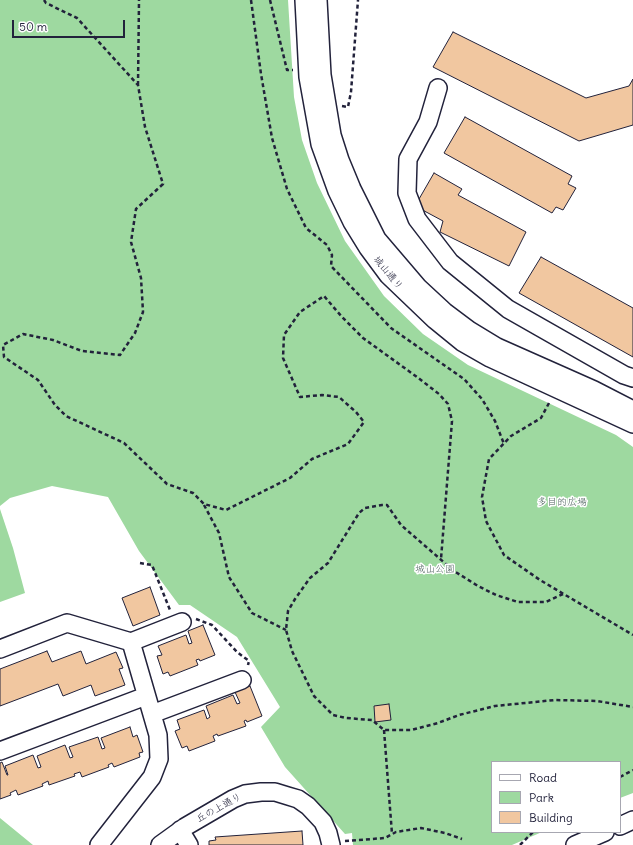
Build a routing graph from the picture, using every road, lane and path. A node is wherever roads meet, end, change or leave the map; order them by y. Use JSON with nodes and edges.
{"nodes":[{"id":1,"x":44,"y":0,"type":"edge"},
{"id":2,"x":139,"y":0,"type":"edge"},
{"id":3,"x":270,"y":0,"type":"edge"},
{"id":4,"x":304,"y":0,"type":"edge"},
{"id":5,"x":318,"y":0,"type":"edge"},
{"id":6,"x":358,"y":0,"type":"edge"},
{"id":7,"x":298,"y":70,"type":"dead end"},
{"id":8,"x":138,"y":85,"type":"junction"},
{"id":9,"x":438,"y":88,"type":"dead end"},
{"id":10,"x":338,"y":106,"type":"dead end"},
{"id":11,"x":633,"y":378,"type":"edge"},
{"id":12,"x":552,"y":396,"type":"dead end"},
{"id":13,"x":633,"y":410,"type":"edge"},
{"id":14,"x":633,"y":424,"type":"edge"},
{"id":15,"x":204,"y":504,"type":"junction"},
{"id":16,"x":441,"y":559,"type":"junction"},
{"id":17,"x":140,"y":563,"type":"dead end"},
{"id":18,"x":563,"y":594,"type":"junction"},
{"id":19,"x":179,"y":623,"type":"junction"},
{"id":20,"x":286,"y":630,"type":"junction"},
{"id":21,"x":633,"y":635,"type":"edge"},
{"id":22,"x":131,"y":642,"type":"junction"},
{"id":23,"x":0,"y":649,"type":"edge"},
{"id":24,"x":242,"y":680,"type":"joint"},
{"id":25,"x":146,"y":696,"type":"junction"},
{"id":26,"x":633,"y":707,"type":"edge"},
{"id":27,"x":152,"y":714,"type":"junction"},
{"id":28,"x":384,"y":730,"type":"junction"},
{"id":29,"x":0,"y":750,"type":"edge"},
{"id":30,"x":633,"y":770,"type":"edge"},
{"id":31,"x":621,"y":776,"type":"edge"},
{"id":32,"x":633,"y":820,"type":"edge"},
{"id":33,"x":621,"y":826,"type":"edge"},
{"id":34,"x":180,"y":830,"type":"junction"},
{"id":35,"x":532,"y":833,"type":"edge"},
{"id":36,"x":603,"y":833,"type":"edge"},
{"id":37,"x":392,"y":834,"type":"junction"},
{"id":38,"x":462,"y":839,"type":"dead end"},
{"id":39,"x":331,"y":844,"type":"edge"},
{"id":40,"x":99,"y":845,"type":"edge"},
{"id":41,"x":160,"y":845,"type":"edge"},
{"id":42,"x":189,"y":845,"type":"edge"},
{"id":43,"x":520,"y":845,"type":"edge"},
{"id":44,"x":575,"y":845,"type":"edge"}],
"edges":[{"from":1,"to":8,"type":"path"},
{"from":2,"to":8,"type":"path"},
{"from":3,"to":7,"type":"path"},
{"from":4,"to":14,"type":"street","name":"城山通り"},
{"from":5,"to":13,"type":"street","name":"城山通り"},
{"from":6,"to":10,"type":"path"},
{"from":8,"to":15,"type":"path"},
{"from":9,"to":11,"type":"street"},
{"from":12,"to":18,"type":"path"},
{"from":15,"to":16,"type":"path"},
{"from":15,"to":20,"type":"path"},
{"from":16,"to":18,"type":"path"},
{"from":16,"to":20,"type":"path"},
{"from":17,"to":19,"type":"path"},
{"from":18,"to":21,"type":"path"},
{"from":19,"to":22,"type":"street"},
{"from":19,"to":24,"type":"path"},
{"from":20,"to":28,"type":"path"},
{"from":22,"to":23,"type":"street"},
{"from":22,"to":25,"type":"street"},
{"from":24,"to":27,"type":"street"},
{"from":25,"to":27,"type":"street"},
{"from":25,"to":29,"type":"street"},
{"from":26,"to":28,"type":"path"},
{"from":27,"to":40,"type":"street"},
{"from":28,"to":37,"type":"path"},
{"from":30,"to":31,"type":"path"},
{"from":32,"to":33,"type":"street"},
{"from":34,"to":39,"type":"street","name":"丘の上通り"},
{"from":34,"to":41,"type":"street","name":"丘の上通り"},
{"from":34,"to":42,"type":"street"},
{"from":35,"to":43,"type":"path"},
{"from":36,"to":44,"type":"street"},
{"from":37,"to":38,"type":"path"},
{"from":37,"to":39,"type":"path"}]}
